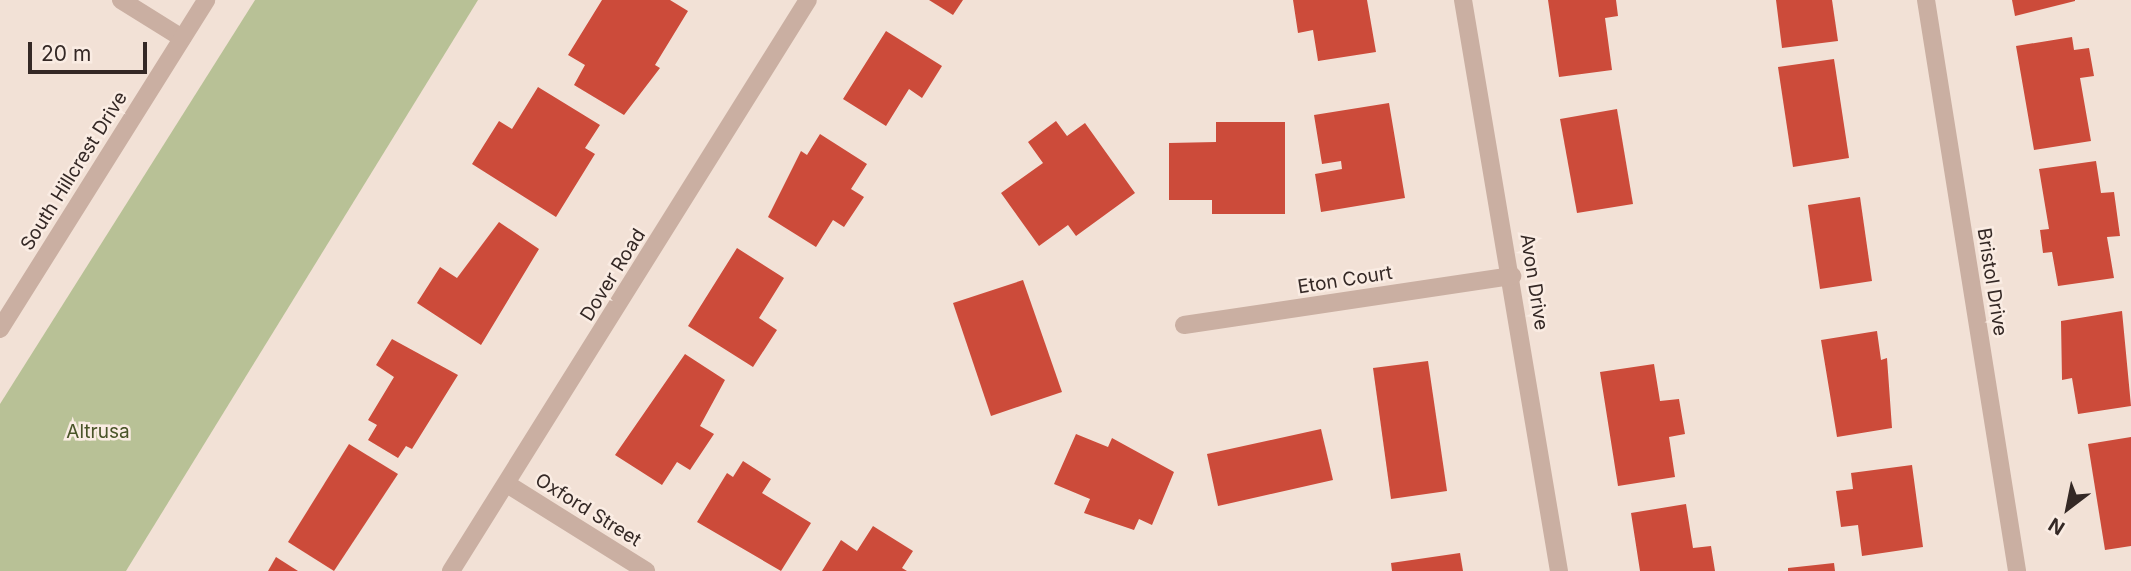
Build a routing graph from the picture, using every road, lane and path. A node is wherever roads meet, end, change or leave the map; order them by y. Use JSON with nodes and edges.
{"nodes":[{"id":1,"x":121,"y":0,"type":"edge"},
{"id":2,"x":206,"y":0,"type":"edge"},
{"id":3,"x":808,"y":0,"type":"edge"},
{"id":4,"x":1464,"y":0,"type":"edge"},
{"id":5,"x":1926,"y":0,"type":"edge"},
{"id":6,"x":182,"y":38,"type":"junction"},
{"id":7,"x":1512,"y":276,"type":"junction"},
{"id":8,"x":1184,"y":325,"type":"dead end"},
{"id":9,"x":0,"y":329,"type":"edge"},
{"id":10,"x":507,"y":484,"type":"junction"},
{"id":11,"x":451,"y":571,"type":"edge"},
{"id":12,"x":646,"y":571,"type":"edge"},
{"id":13,"x":1559,"y":571,"type":"edge"},
{"id":14,"x":2017,"y":571,"type":"edge"}],
"edges":[{"from":1,"to":6,"type":"street"},
{"from":2,"to":6,"type":"street","name":"South Hillcrest Drive"},
{"from":3,"to":10,"type":"street","name":"Dover Road"},
{"from":4,"to":7,"type":"street","name":"Avon Drive"},
{"from":5,"to":14,"type":"street","name":"Bristol Drive"},
{"from":6,"to":9,"type":"street","name":"South Hillcrest Drive"},
{"from":7,"to":8,"type":"street","name":"Eton Court"},
{"from":7,"to":13,"type":"street","name":"Avon Drive"},
{"from":10,"to":11,"type":"street","name":"Dover Road"},
{"from":10,"to":12,"type":"street","name":"Oxford Street"}]}
